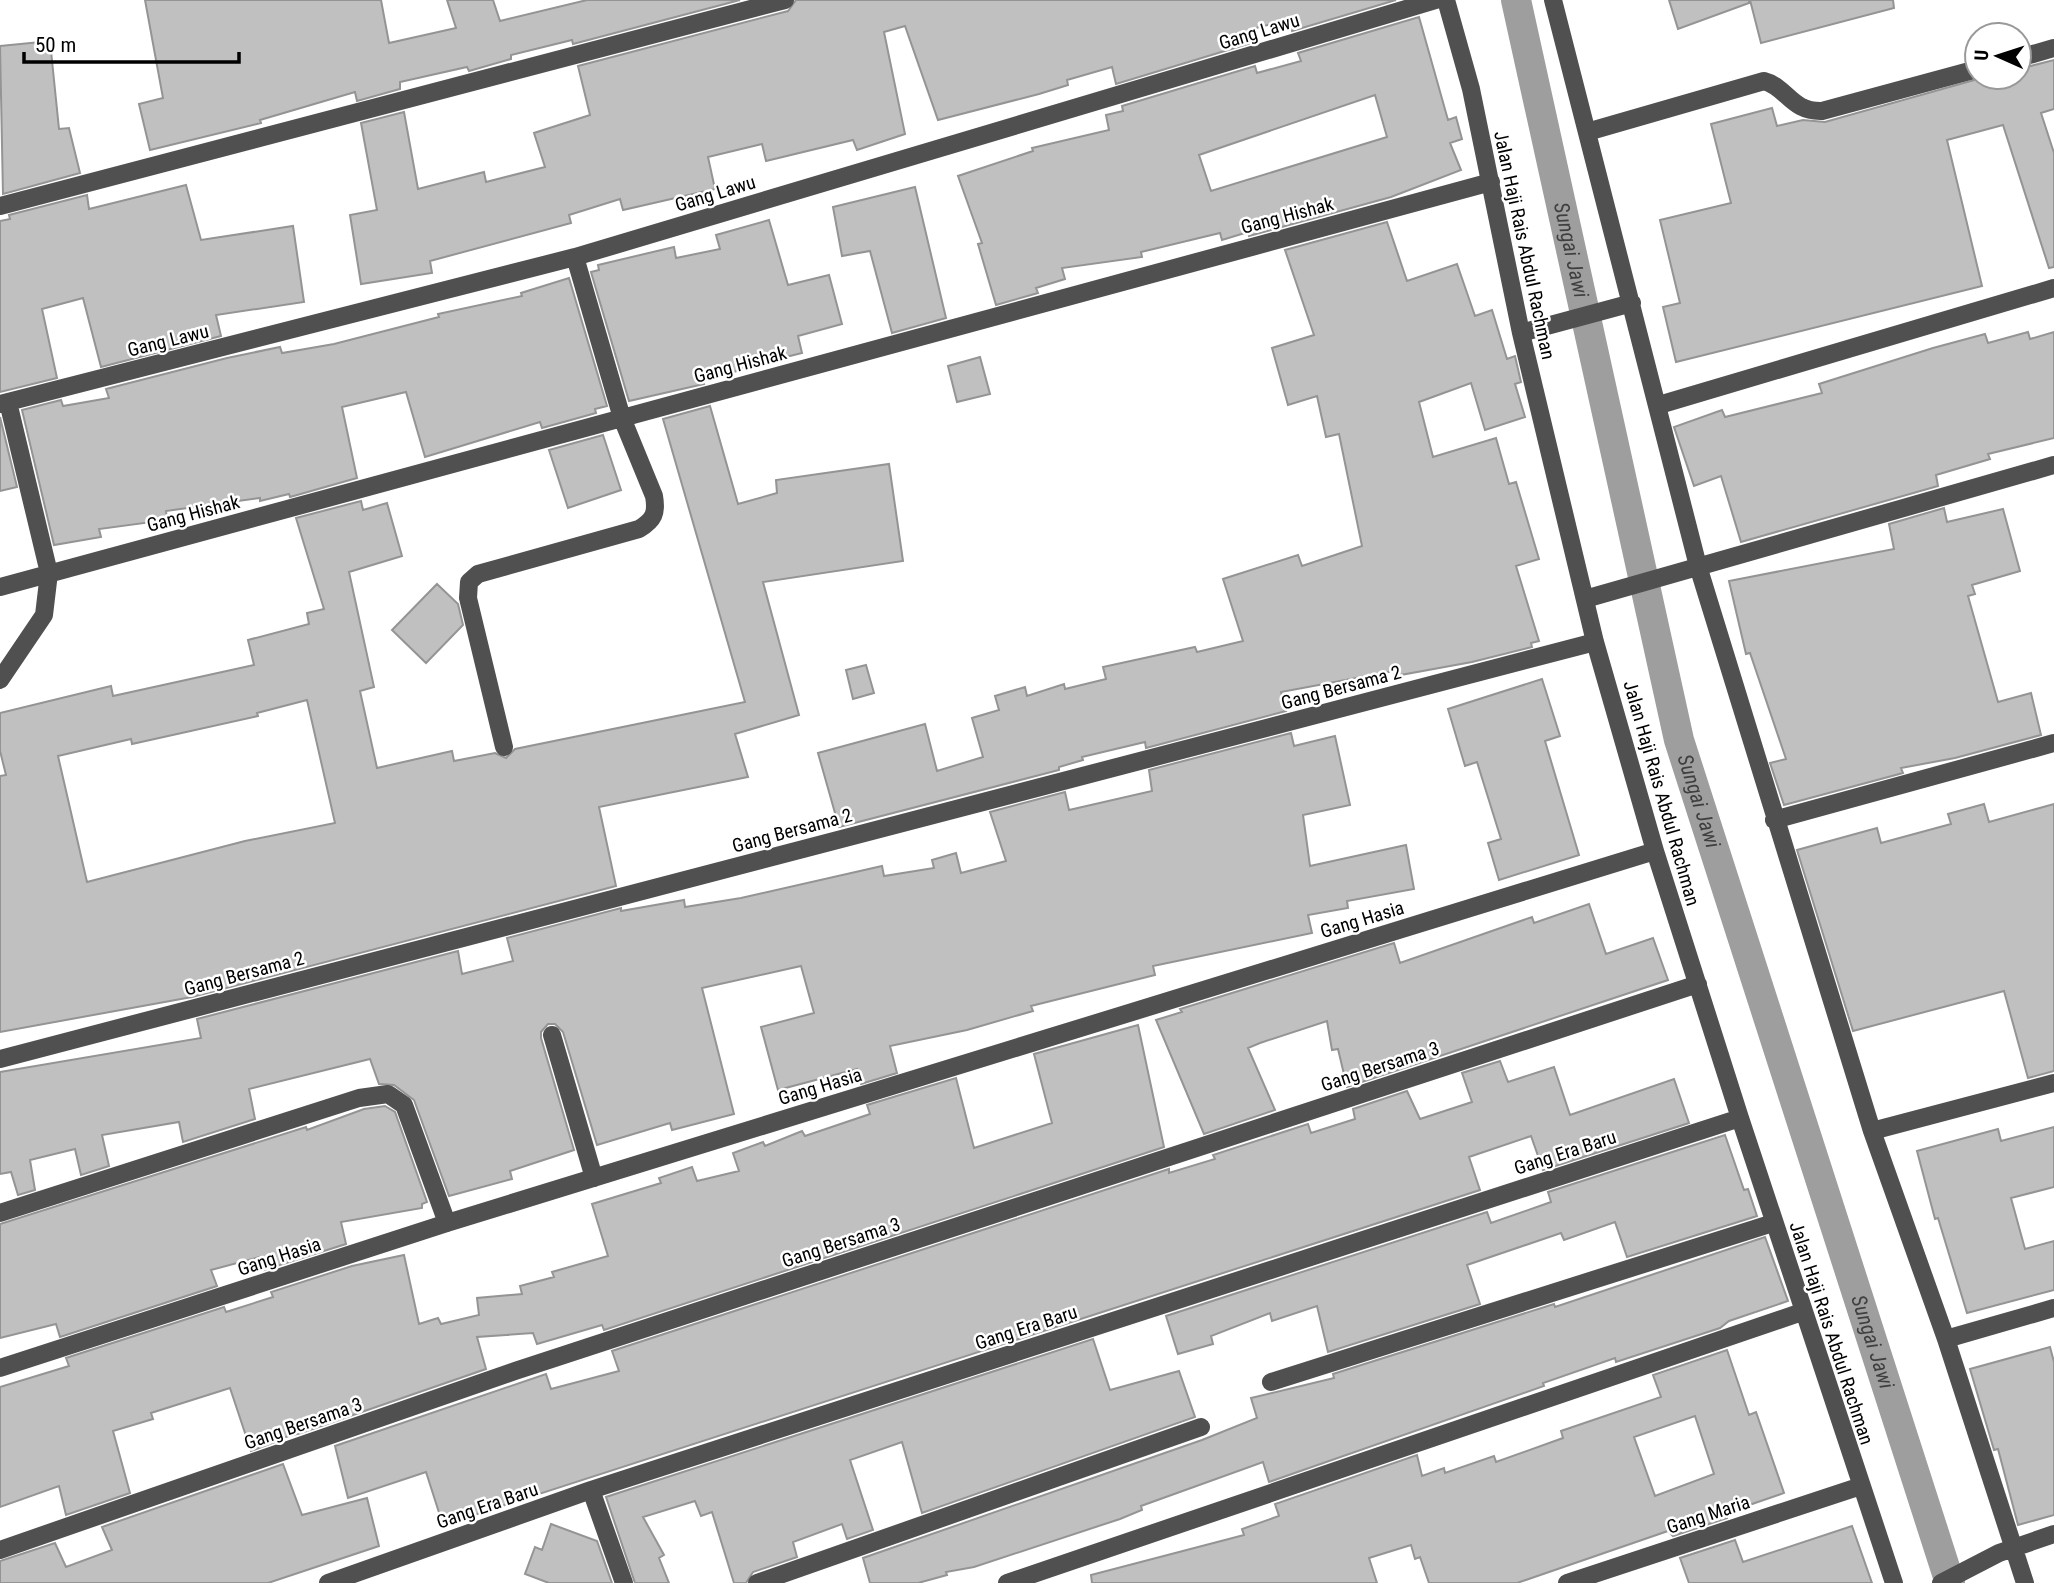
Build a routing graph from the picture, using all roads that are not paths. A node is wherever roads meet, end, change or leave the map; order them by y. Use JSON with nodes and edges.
{"nodes":[{"id":1,"x":785,"y":0,"type":"edge"},
{"id":2,"x":1436,"y":0,"type":"edge"},
{"id":3,"x":1446,"y":0,"type":"edge"},
{"id":4,"x":1553,"y":0,"type":"edge"},
{"id":5,"x":2054,"y":48,"type":"edge"},
{"id":6,"x":2033,"y":54,"type":"edge"},
{"id":7,"x":1963,"y":73,"type":"edge"},
{"id":8,"x":1587,"y":132,"type":"junction"},
{"id":9,"x":1491,"y":182,"type":"junction"},
{"id":10,"x":0,"y":206,"type":"edge"},
{"id":11,"x":575,"y":257,"type":"junction"},
{"id":12,"x":2054,"y":288,"type":"edge"},
{"id":13,"x":1628,"y":305,"type":"junction"},
{"id":14,"x":1521,"y":333,"type":"junction"},
{"id":15,"x":4,"y":403,"type":"edge"},
{"id":16,"x":1659,"y":405,"type":"junction"},
{"id":17,"x":622,"y":418,"type":"junction"},
{"id":18,"x":2054,"y":465,"type":"edge"},
{"id":19,"x":1698,"y":566,"type":"junction"},
{"id":20,"x":50,"y":573,"type":"junction"},
{"id":21,"x":0,"y":587,"type":"edge"},
{"id":22,"x":1585,"y":599,"type":"junction"},
{"id":23,"x":1595,"y":642,"type":"junction"},
{"id":24,"x":0,"y":680,"type":"edge"},
{"id":25,"x":2054,"y":743,"type":"edge"},
{"id":26,"x":504,"y":747,"type":"dead end"},
{"id":27,"x":1774,"y":820,"type":"junction"},
{"id":28,"x":1655,"y":851,"type":"junction"},
{"id":29,"x":1698,"y":984,"type":"junction"},
{"id":30,"x":552,"y":1035,"type":"dead end"},
{"id":31,"x":0,"y":1059,"type":"edge"},
{"id":32,"x":2054,"y":1083,"type":"edge"},
{"id":33,"x":1740,"y":1118,"type":"junction"},
{"id":34,"x":1872,"y":1131,"type":"junction"},
{"id":35,"x":594,"y":1178,"type":"junction"},
{"id":36,"x":0,"y":1213,"type":"edge"},
{"id":37,"x":447,"y":1223,"type":"junction"},
{"id":38,"x":1773,"y":1223,"type":"junction"},
{"id":39,"x":2054,"y":1308,"type":"edge"},
{"id":40,"x":1802,"y":1311,"type":"junction"},
{"id":41,"x":1946,"y":1339,"type":"junction"},
{"id":42,"x":0,"y":1368,"type":"edge"},
{"id":43,"x":1271,"y":1382,"type":"dead end"},
{"id":44,"x":1201,"y":1427,"type":"dead end"},
{"id":45,"x":1861,"y":1486,"type":"junction"},
{"id":46,"x":591,"y":1490,"type":"junction"},
{"id":47,"x":2054,"y":1535,"type":"edge"},
{"id":48,"x":0,"y":1550,"type":"edge"},
{"id":49,"x":2007,"y":1550,"type":"junction"},
{"id":50,"x":328,"y":1583,"type":"edge"},
{"id":51,"x":624,"y":1583,"type":"edge"},
{"id":52,"x":757,"y":1583,"type":"edge"},
{"id":53,"x":1007,"y":1583,"type":"edge"},
{"id":54,"x":1567,"y":1583,"type":"edge"},
{"id":55,"x":1894,"y":1583,"type":"edge"},
{"id":56,"x":1941,"y":1583,"type":"edge"},
{"id":57,"x":2025,"y":1583,"type":"edge"}],
"edges":[{"from":1,"to":10,"type":"street"},
{"from":2,"to":11,"type":"street","name":"Gang Lawu"},
{"from":3,"to":9,"type":"street","name":"Jalan Haji Rais Abdul Rachman"},
{"from":4,"to":8,"type":"street"},
{"from":5,"to":6,"type":"street"},
{"from":7,"to":8,"type":"street"},
{"from":8,"to":13,"type":"street"},
{"from":9,"to":14,"type":"street","name":"Jalan Haji Rais Abdul Rachman"},
{"from":9,"to":17,"type":"street","name":"Gang Hishak"},
{"from":11,"to":15,"type":"street","name":"Gang Lawu"},
{"from":11,"to":17,"type":"street"},
{"from":12,"to":16,"type":"street"},
{"from":13,"to":14,"type":"street"},
{"from":13,"to":16,"type":"street"},
{"from":14,"to":22,"type":"street","name":"Jalan Haji Rais Abdul Rachman"},
{"from":15,"to":20,"type":"street"},
{"from":16,"to":19,"type":"street"},
{"from":17,"to":20,"type":"street","name":"Gang Hishak"},
{"from":17,"to":26,"type":"street"},
{"from":18,"to":19,"type":"street"},
{"from":19,"to":22,"type":"street"},
{"from":19,"to":27,"type":"street"},
{"from":20,"to":21,"type":"street","name":"Gang Hishak"},
{"from":20,"to":24,"type":"street"},
{"from":22,"to":23,"type":"street","name":"Jalan Haji Rais Abdul Rachman"},
{"from":23,"to":28,"type":"street","name":"Jalan Haji Rais Abdul Rachman"},
{"from":23,"to":31,"type":"street","name":"Gang Bersama 2"},
{"from":25,"to":27,"type":"street"},
{"from":27,"to":34,"type":"street"},
{"from":28,"to":29,"type":"street","name":"Jalan Haji Rais Abdul Rachman"},
{"from":28,"to":35,"type":"street","name":"Gang Hasia"},
{"from":29,"to":33,"type":"street","name":"Jalan Haji Rais Abdul Rachman"},
{"from":29,"to":48,"type":"street","name":"Gang Bersama 3"},
{"from":30,"to":35,"type":"street"},
{"from":32,"to":34,"type":"street"},
{"from":33,"to":38,"type":"street","name":"Jalan Haji Rais Abdul Rachman"},
{"from":33,"to":46,"type":"street","name":"Gang Era Baru"},
{"from":34,"to":41,"type":"street"},
{"from":35,"to":37,"type":"street","name":"Gang Hasia"},
{"from":36,"to":37,"type":"street"},
{"from":37,"to":42,"type":"street","name":"Gang Hasia"},
{"from":38,"to":40,"type":"street","name":"Jalan Haji Rais Abdul Rachman"},
{"from":38,"to":43,"type":"street"},
{"from":39,"to":41,"type":"street"},
{"from":40,"to":45,"type":"street","name":"Jalan Haji Rais Abdul Rachman"},
{"from":40,"to":53,"type":"street"},
{"from":41,"to":49,"type":"street"},
{"from":44,"to":52,"type":"street"},
{"from":45,"to":54,"type":"street","name":"Gang Maria"},
{"from":45,"to":55,"type":"street","name":"Jalan Haji Rais Abdul Rachman"},
{"from":46,"to":50,"type":"street","name":"Gang Era Baru"},
{"from":46,"to":51,"type":"street"},
{"from":47,"to":49,"type":"street"},
{"from":49,"to":56,"type":"street"},
{"from":49,"to":57,"type":"street"}]}
